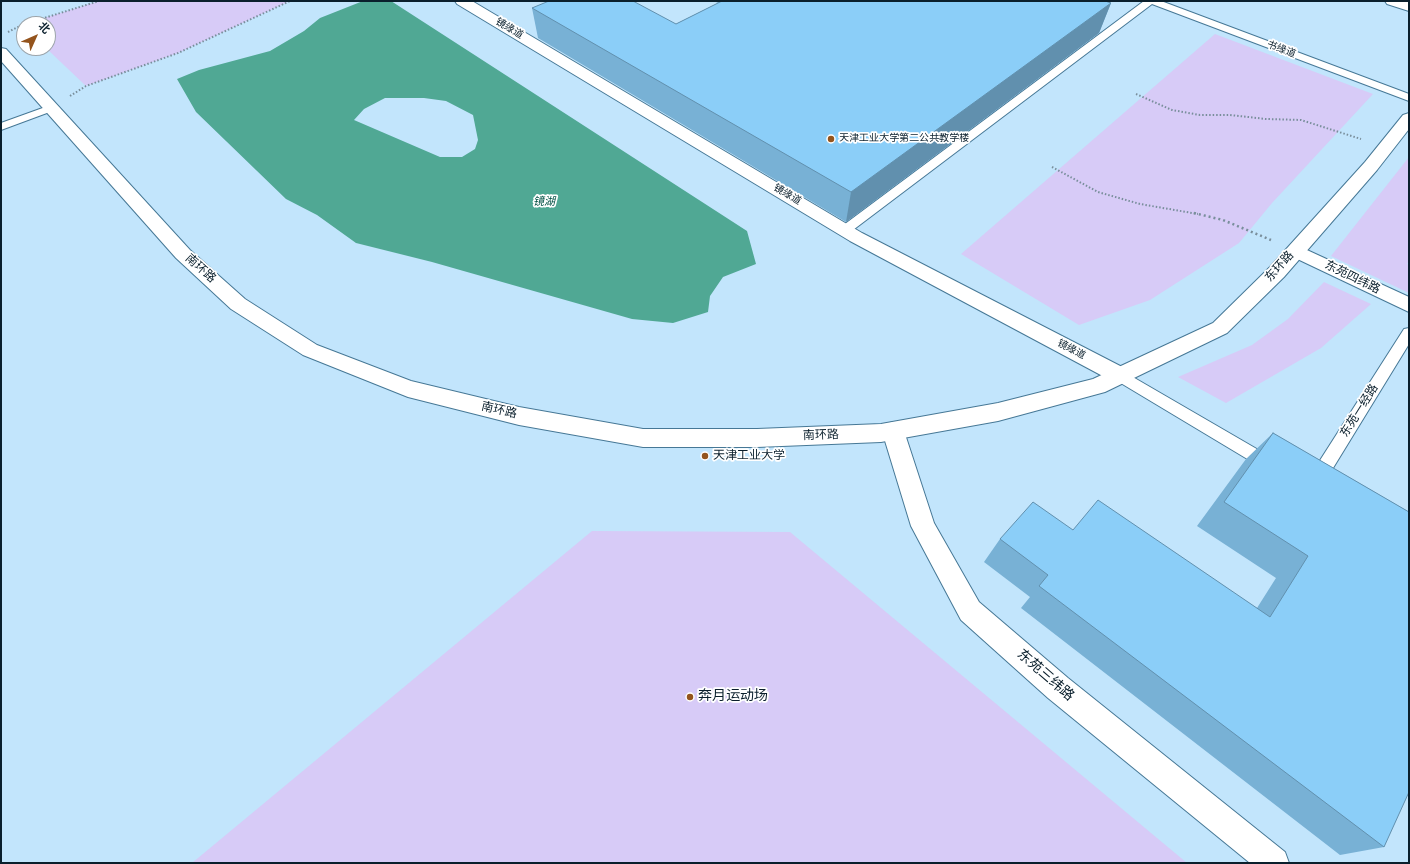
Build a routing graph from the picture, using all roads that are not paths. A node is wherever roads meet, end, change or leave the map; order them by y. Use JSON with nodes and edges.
{"nodes":[{"id":1,"x":462,"y":1,"type":"edge"},
{"id":2,"x":1151,"y":1,"type":"edge"},
{"id":3,"x":1392,"y":1,"type":"edge"},
{"id":4,"x":1409,"y":7,"type":"edge"},
{"id":5,"x":1,"y":52,"type":"edge"},
{"id":6,"x":1409,"y":98,"type":"edge"},
{"id":7,"x":51,"y":108,"type":"junction"},
{"id":8,"x":1409,"y":118,"type":"edge"},
{"id":9,"x":1,"y":127,"type":"edge"},
{"id":10,"x":845,"y":230,"type":"junction"},
{"id":11,"x":1296,"y":250,"type":"junction"},
{"id":12,"x":1409,"y":305,"type":"edge"},
{"id":13,"x":1409,"y":333,"type":"edge"},
{"id":14,"x":1119,"y":375,"type":"junction"},
{"id":15,"x":893,"y":431,"type":"junction"},
{"id":16,"x":1284,"y":472,"type":"edge"},
{"id":17,"x":1314,"y":490,"type":"edge"},
{"id":18,"x":1274,"y":863,"type":"edge"}],
"edges":[{"from":1,"to":10,"type":"street","name":"镜缘道"},
{"from":2,"to":6,"type":"lane","name":"书缘道"},
{"from":2,"to":10,"type":"lane"},
{"from":3,"to":4,"type":"street"},
{"from":5,"to":7,"type":"street","name":"南环路"},
{"from":7,"to":9,"type":"lane"},
{"from":7,"to":15,"type":"street","name":"南环路"},
{"from":8,"to":11,"type":"street","name":"东环路"},
{"from":10,"to":14,"type":"street","name":"镜缘道"},
{"from":11,"to":12,"type":"street","name":"东苑四纬路"},
{"from":11,"to":14,"type":"street","name":"东环路"},
{"from":13,"to":17,"type":"lane","name":"东苑一经路"},
{"from":14,"to":15,"type":"street","name":"南环路"},
{"from":14,"to":16,"type":"lane"},
{"from":15,"to":18,"type":"street","name":"东苑三纬路"}]}
